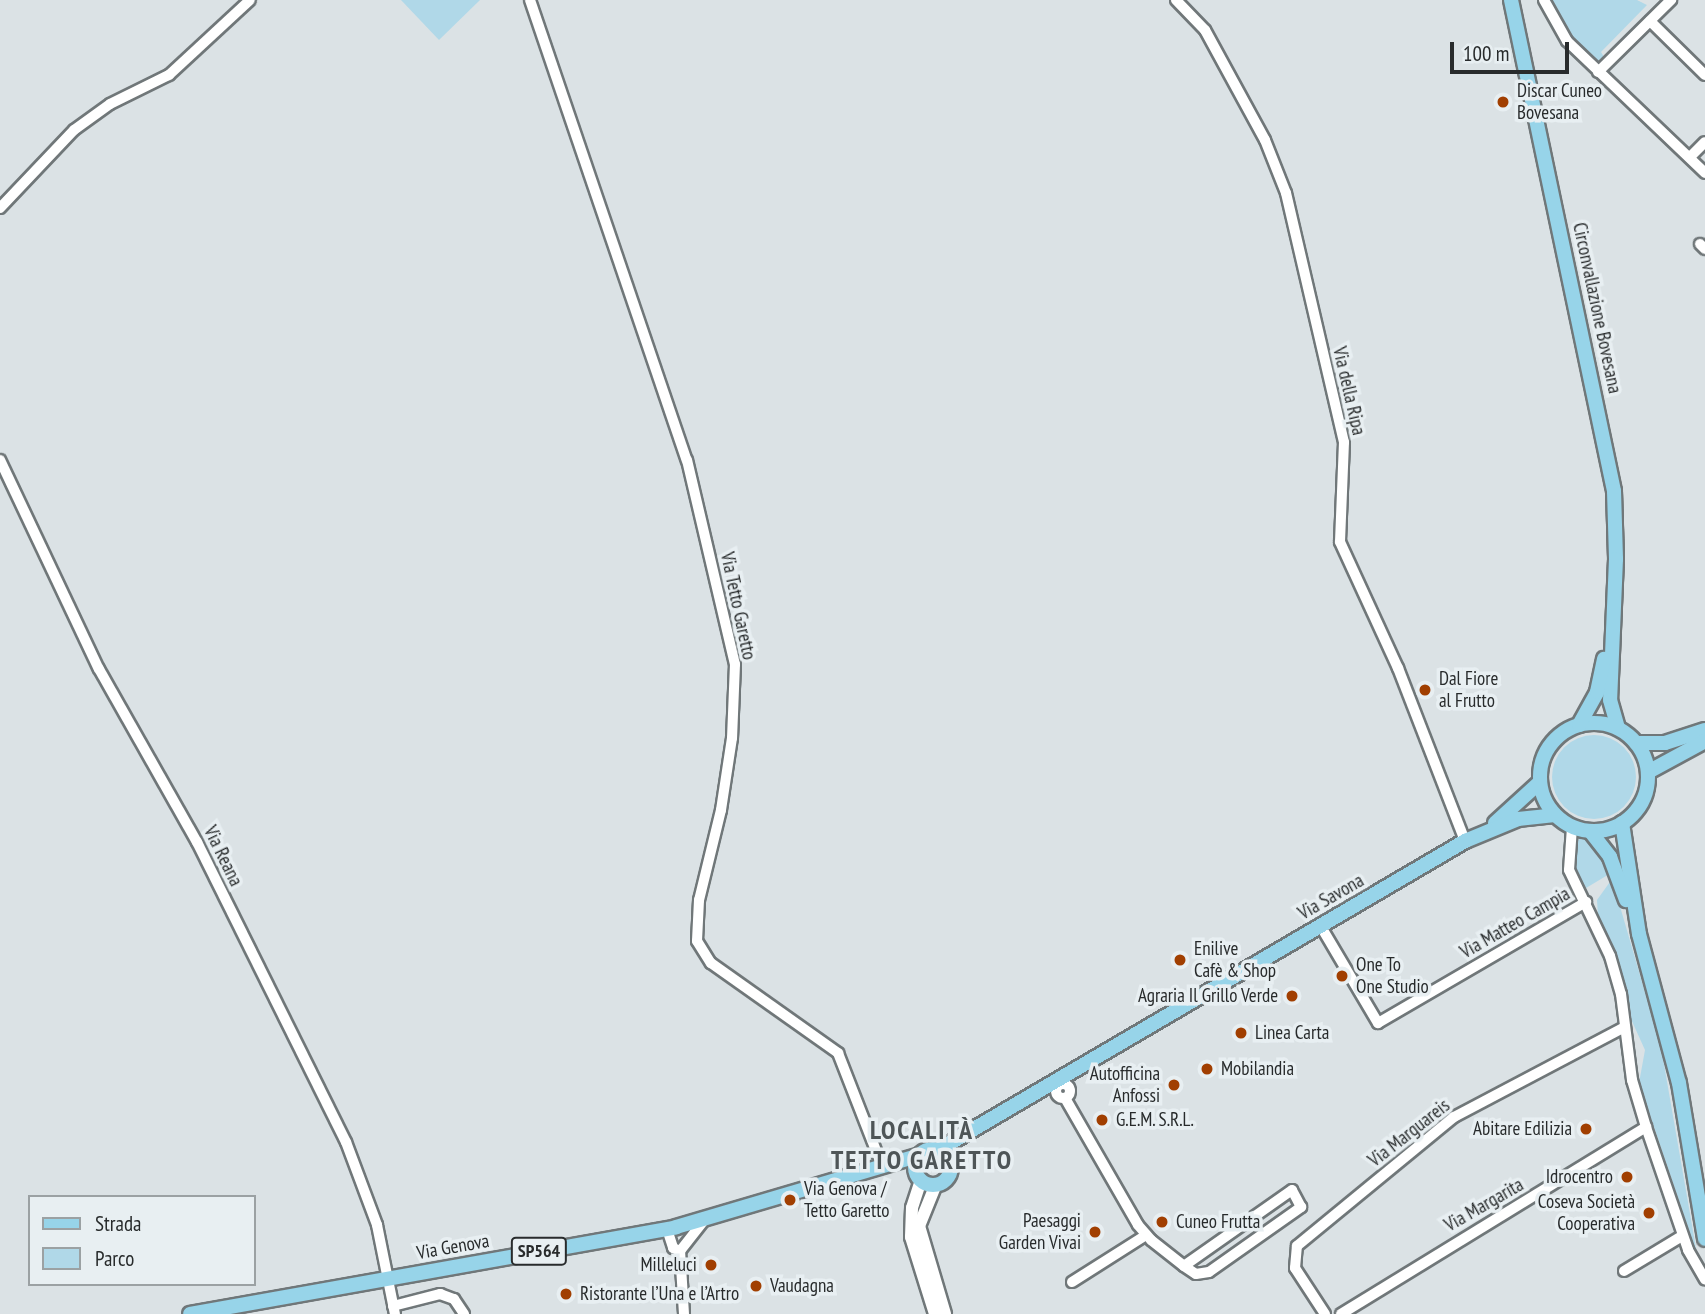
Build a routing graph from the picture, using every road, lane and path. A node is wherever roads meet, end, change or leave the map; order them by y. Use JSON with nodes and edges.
{"nodes":[{"id":1,"x":250,"y":0,"type":"edge"},
{"id":2,"x":530,"y":0,"type":"edge"},
{"id":3,"x":1176,"y":0,"type":"edge"},
{"id":4,"x":1511,"y":0,"type":"edge"},
{"id":5,"x":1544,"y":0,"type":"edge"},
{"id":6,"x":1671,"y":0,"type":"edge"},
{"id":7,"x":1650,"y":21,"type":"junction"},
{"id":8,"x":1598,"y":72,"type":"junction"},
{"id":9,"x":1705,"y":75,"type":"edge"},
{"id":10,"x":1705,"y":142,"type":"edge"},
{"id":11,"x":1698,"y":165,"type":"edge"},
{"id":12,"x":0,"y":208,"type":"edge"},
{"id":13,"x":0,"y":460,"type":"edge"},
{"id":14,"x":1610,"y":627,"type":"junction"},
{"id":15,"x":1579,"y":724,"type":"junction"},
{"id":16,"x":1618,"y":729,"type":"junction"},
{"id":17,"x":1705,"y":730,"type":"edge"},
{"id":18,"x":1705,"y":741,"type":"edge"},
{"id":19,"x":1636,"y":743,"type":"junction"},
{"id":20,"x":1648,"y":772,"type":"junction"},
{"id":21,"x":1539,"y":783,"type":"junction"},
{"id":22,"x":1555,"y":815,"type":"junction"},
{"id":23,"x":1622,"y":823,"type":"junction"},
{"id":24,"x":1572,"y":827,"type":"junction"},
{"id":25,"x":1590,"y":831,"type":"junction"},
{"id":26,"x":1479,"y":834,"type":"junction"},
{"id":27,"x":1465,"y":841,"type":"junction"},
{"id":28,"x":1626,"y":887,"type":"junction"},
{"id":29,"x":1586,"y":902,"type":"junction"},
{"id":30,"x":1320,"y":925,"type":"junction"},
{"id":31,"x":1623,"y":1028,"type":"junction"},
{"id":32,"x":1059,"y":1083,"type":"junction"},
{"id":33,"x":1646,"y":1127,"type":"junction"},
{"id":34,"x":975,"y":1131,"type":"junction"},
{"id":35,"x":939,"y":1150,"type":"junction"},
{"id":36,"x":920,"y":1154,"type":"junction"},
{"id":37,"x":950,"y":1162,"type":"junction"},
{"id":38,"x":883,"y":1166,"type":"junction"},
{"id":39,"x":919,"y":1176,"type":"junction"},
{"id":40,"x":936,"y":1184,"type":"junction"},
{"id":41,"x":706,"y":1218,"type":"junction"},
{"id":42,"x":672,"y":1228,"type":"junction"},
{"id":43,"x":1146,"y":1235,"type":"junction"},
{"id":44,"x":1682,"y":1236,"type":"junction"},
{"id":45,"x":1705,"y":1239,"type":"edge"},
{"id":46,"x":684,"y":1247,"type":"junction"},
{"id":47,"x":1184,"y":1266,"type":"junction"},
{"id":48,"x":1624,"y":1271,"type":"dead end"},
{"id":49,"x":387,"y":1278,"type":"junction"},
{"id":50,"x":1705,"y":1280,"type":"edge"},
{"id":51,"x":1072,"y":1282,"type":"dead end"},
{"id":52,"x":394,"y":1310,"type":"edge"},
{"id":53,"x":190,"y":1314,"type":"edge"},
{"id":54,"x":464,"y":1314,"type":"edge"},
{"id":55,"x":684,"y":1314,"type":"edge"},
{"id":56,"x":935,"y":1314,"type":"edge"},
{"id":57,"x":945,"y":1314,"type":"edge"},
{"id":58,"x":1325,"y":1314,"type":"edge"},
{"id":59,"x":1341,"y":1314,"type":"edge"}],
"edges":[{"from":1,"to":12,"type":"street"},
{"from":2,"to":38,"type":"street","name":"Via Tetto Garetto"},
{"from":3,"to":27,"type":"street","name":"Via della Ripa"},
{"from":4,"to":14,"type":"main road","name":"Circonvallazione Bovesana"},
{"from":5,"to":8,"type":"street"},
{"from":6,"to":7,"type":"street"},
{"from":7,"to":8,"type":"street"},
{"from":7,"to":9,"type":"street"},
{"from":8,"to":11,"type":"street"},
{"from":10,"to":11,"type":"street"},
{"from":13,"to":49,"type":"street","name":"Via Reana"},
{"from":14,"to":15,"type":"main road","name":"Circonvallazione Bovesana"},
{"from":14,"to":16,"type":"main road","name":"Circonvallazione Bovesana"},
{"from":15,"to":16,"type":"main road"},
{"from":15,"to":21,"type":"main road"},
{"from":16,"to":19,"type":"main road"},
{"from":17,"to":19,"type":"main road"},
{"from":18,"to":20,"type":"main road"},
{"from":19,"to":20,"type":"main road"},
{"from":20,"to":23,"type":"main road"},
{"from":21,"to":22,"type":"main road"},
{"from":21,"to":26,"type":"main road","name":"Via Savona"},
{"from":22,"to":24,"type":"main road"},
{"from":22,"to":26,"type":"main road","name":"Via Savona"},
{"from":23,"to":25,"type":"main road"},
{"from":23,"to":28,"type":"main road"},
{"from":24,"to":25,"type":"main road"},
{"from":24,"to":29,"type":"street","name":"Via Matteo Campia"},
{"from":25,"to":28,"type":"main road"},
{"from":26,"to":27,"type":"main road","name":"Via Savona"},
{"from":27,"to":30,"type":"main road","name":"Via Savona"},
{"from":28,"to":45,"type":"main road"},
{"from":29,"to":30,"type":"street","name":"Via Matteo Campia"},
{"from":29,"to":31,"type":"street","name":"Via Matteo Campia"},
{"from":30,"to":32,"type":"main road","name":"Via Savona"},
{"from":31,"to":33,"type":"street","name":"Via Matteo Campia"},
{"from":31,"to":58,"type":"street","name":"Via Marguareis"},
{"from":32,"to":34,"type":"main road","name":"Via Savona"},
{"from":32,"to":43,"type":"street"},
{"from":33,"to":44,"type":"street","name":"Via Matteo Campia"},
{"from":33,"to":59,"type":"street","name":"Via Margarita"},
{"from":34,"to":35,"type":"main road","name":"Via Savona"},
{"from":34,"to":37,"type":"main road","name":"Via Savona"},
{"from":35,"to":36,"type":"main road"},
{"from":35,"to":37,"type":"main road"},
{"from":36,"to":38,"type":"main road","name":"Via Genova","number":"SP564"},
{"from":36,"to":39,"type":"main road"},
{"from":37,"to":40,"type":"main road"},
{"from":38,"to":39,"type":"main road","name":"Via Genova","number":"SP564"},
{"from":38,"to":41,"type":"main road","name":"Via Genova","number":"SP564"},
{"from":39,"to":40,"type":"main road"},
{"from":39,"to":56,"type":"street"},
{"from":40,"to":57,"type":"street"},
{"from":41,"to":42,"type":"main road","name":"Via Genova","number":"SP564"},
{"from":41,"to":46,"type":"street"},
{"from":42,"to":46,"type":"street"},
{"from":42,"to":49,"type":"main road","name":"Via Genova","number":"SP564"},
{"from":43,"to":47,"type":"street"},
{"from":43,"to":51,"type":"street"},
{"from":44,"to":48,"type":"street"},
{"from":44,"to":50,"type":"street","name":"Via Matteo Campia"},
{"from":46,"to":55,"type":"street"},
{"from":47,"to":47,"type":"street"},
{"from":49,"to":52,"type":"street","name":"Via Reana"},
{"from":49,"to":53,"type":"main road","name":"Via Genova","number":"SP564"},
{"from":52,"to":54,"type":"street"}]}
